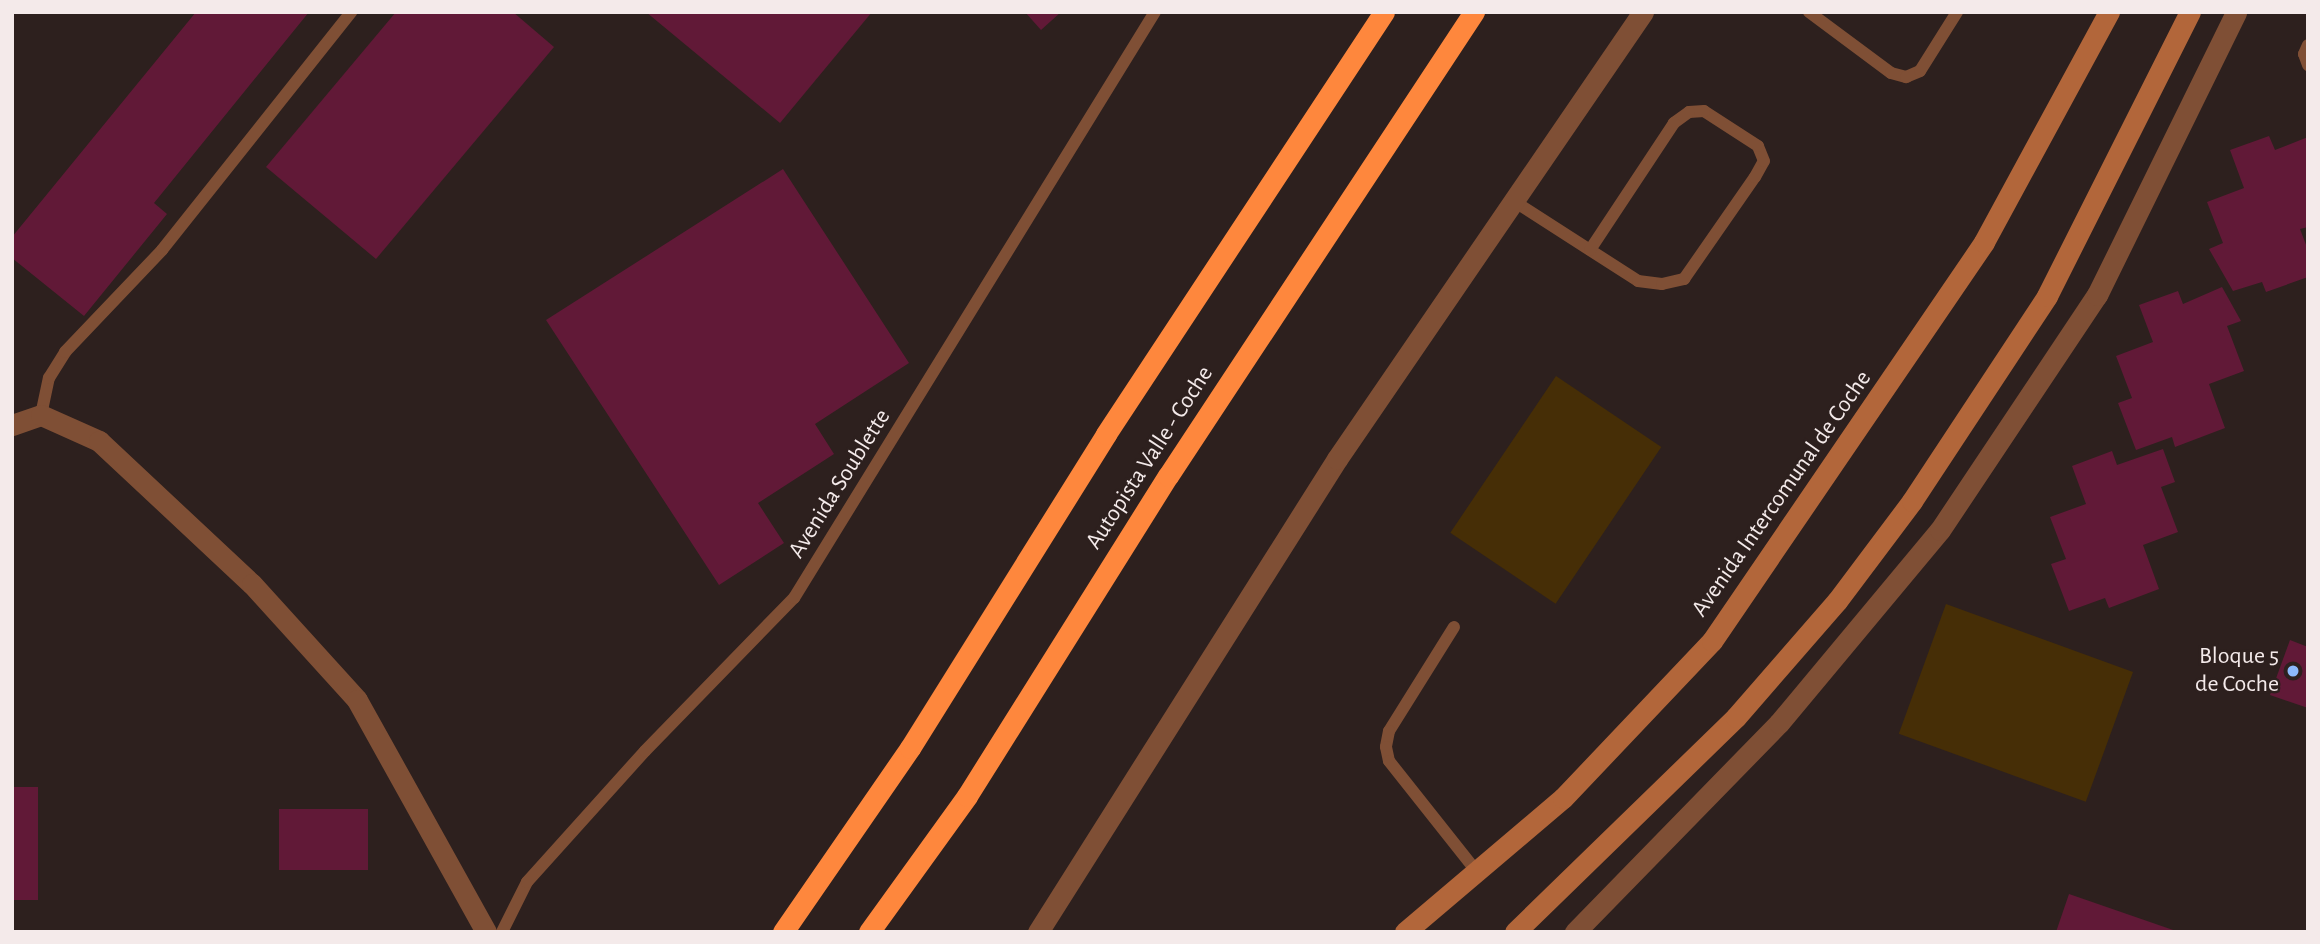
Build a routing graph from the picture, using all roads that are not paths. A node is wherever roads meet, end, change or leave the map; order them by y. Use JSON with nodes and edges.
{"nodes":[{"id":1,"x":351,"y":12,"type":"edge"},
{"id":2,"x":1155,"y":12,"type":"edge"},
{"id":3,"x":1384,"y":12,"type":"edge"},
{"id":4,"x":1474,"y":12,"type":"edge"},
{"id":5,"x":1643,"y":12,"type":"edge"},
{"id":6,"x":1809,"y":12,"type":"edge"},
{"id":7,"x":1957,"y":12,"type":"edge"},
{"id":8,"x":2109,"y":12,"type":"edge"},
{"id":9,"x":2190,"y":12,"type":"edge"},
{"id":10,"x":2236,"y":12,"type":"edge"},
{"id":11,"x":2308,"y":45,"type":"edge"},
{"id":12,"x":2308,"y":65,"type":"edge"},
{"id":13,"x":1512,"y":200,"type":"junction"},
{"id":14,"x":1590,"y":250,"type":"junction"},
{"id":15,"x":41,"y":415,"type":"junction"},
{"id":16,"x":12,"y":425,"type":"edge"},
{"id":17,"x":1454,"y":627,"type":"dead end"},
{"id":18,"x":1477,"y":872,"type":"junction"},
{"id":19,"x":486,"y":932,"type":"edge"},
{"id":20,"x":502,"y":932,"type":"edge"},
{"id":21,"x":783,"y":932,"type":"edge"},
{"id":22,"x":869,"y":932,"type":"edge"},
{"id":23,"x":1038,"y":932,"type":"edge"},
{"id":24,"x":1405,"y":932,"type":"edge"},
{"id":25,"x":1514,"y":932,"type":"edge"},
{"id":26,"x":1575,"y":932,"type":"edge"}],
"edges":[{"from":1,"to":15,"type":"lane"},
{"from":2,"to":20,"type":"lane","name":"Avenida Soublette"},
{"from":3,"to":21,"type":"highway","name":"Autopista Valle - Coche"},
{"from":4,"to":22,"type":"highway","name":"Autopista Valle - Coche"},
{"from":5,"to":13,"type":"street"},
{"from":6,"to":7,"type":"lane"},
{"from":8,"to":18,"type":"main road","name":"Avenida Intercomunal de Coche"},
{"from":9,"to":25,"type":"main road"},
{"from":10,"to":26,"type":"street"},
{"from":11,"to":12,"type":"lane"},
{"from":13,"to":14,"type":"lane"},
{"from":13,"to":23,"type":"street"},
{"from":14,"to":14,"type":"lane"},
{"from":15,"to":16,"type":"street"},
{"from":15,"to":19,"type":"street"},
{"from":17,"to":18,"type":"lane"},
{"from":18,"to":24,"type":"main road","name":"Avenida Intercomunal de Coche"}]}
